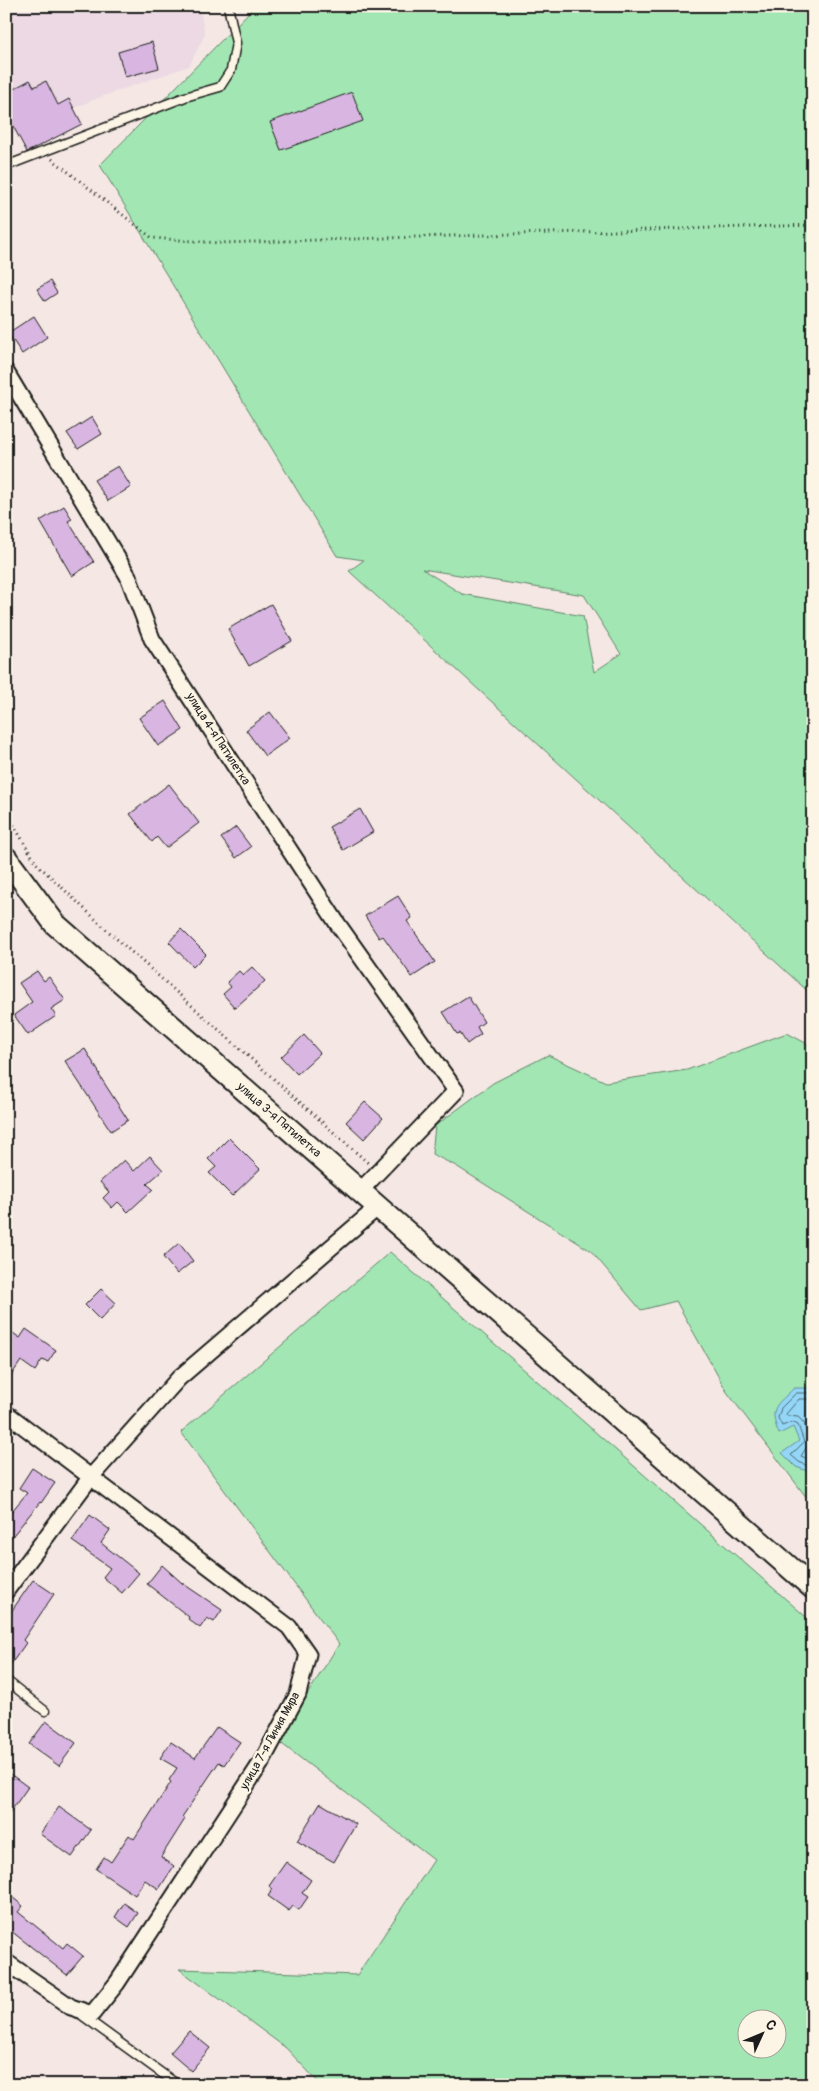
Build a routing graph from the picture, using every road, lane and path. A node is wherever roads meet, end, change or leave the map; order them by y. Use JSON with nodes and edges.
{"nodes":[{"id":1,"x":228,"y":6,"type":"edge"},
{"id":2,"x":44,"y":153,"type":"junction"},
{"id":3,"x":6,"y":166,"type":"edge"},
{"id":4,"x":813,"y":225,"type":"edge"},
{"id":5,"x":6,"y":372,"type":"edge"},
{"id":6,"x":6,"y":812,"type":"edge"},
{"id":7,"x":6,"y":858,"type":"edge"},
{"id":8,"x":378,"y":1172,"type":"junction"},
{"id":9,"x":360,"y":1191,"type":"junction"},
{"id":10,"x":378,"y":1207,"type":"junction"},
{"id":11,"x":6,"y":1414,"type":"edge"},
{"id":12,"x":90,"y":1478,"type":"junction"},
{"id":13,"x":813,"y":1588,"type":"edge"},
{"id":14,"x":6,"y":1591,"type":"edge"},
{"id":15,"x":6,"y":1680,"type":"edge"},
{"id":16,"x":45,"y":1710,"type":"dead end"},
{"id":17,"x":6,"y":1962,"type":"edge"},
{"id":18,"x":71,"y":2007,"type":"junction"},
{"id":19,"x":178,"y":2085,"type":"edge"}],
"edges":[{"from":1,"to":2,"type":"lane"},
{"from":2,"to":3,"type":"lane"},
{"from":2,"to":4,"type":"path"},
{"from":5,"to":8,"type":"street","name":"улица 4-я Пятилетка"},
{"from":6,"to":8,"type":"path"},
{"from":7,"to":9,"type":"main road","name":"улица 3-я Пятилетка"},
{"from":8,"to":9,"type":"street"},
{"from":9,"to":10,"type":"main road","name":"улица 3-я Пятилетка"},
{"from":10,"to":12,"type":"street"},
{"from":10,"to":13,"type":"main road","name":"улица 3-я Пятилетка"},
{"from":11,"to":12,"type":"street"},
{"from":12,"to":14,"type":"street"},
{"from":12,"to":18,"type":"street","name":"улица 7-я Линия Мира"},
{"from":15,"to":16,"type":"lane"},
{"from":17,"to":18,"type":"street"},
{"from":18,"to":19,"type":"lane"}]}
